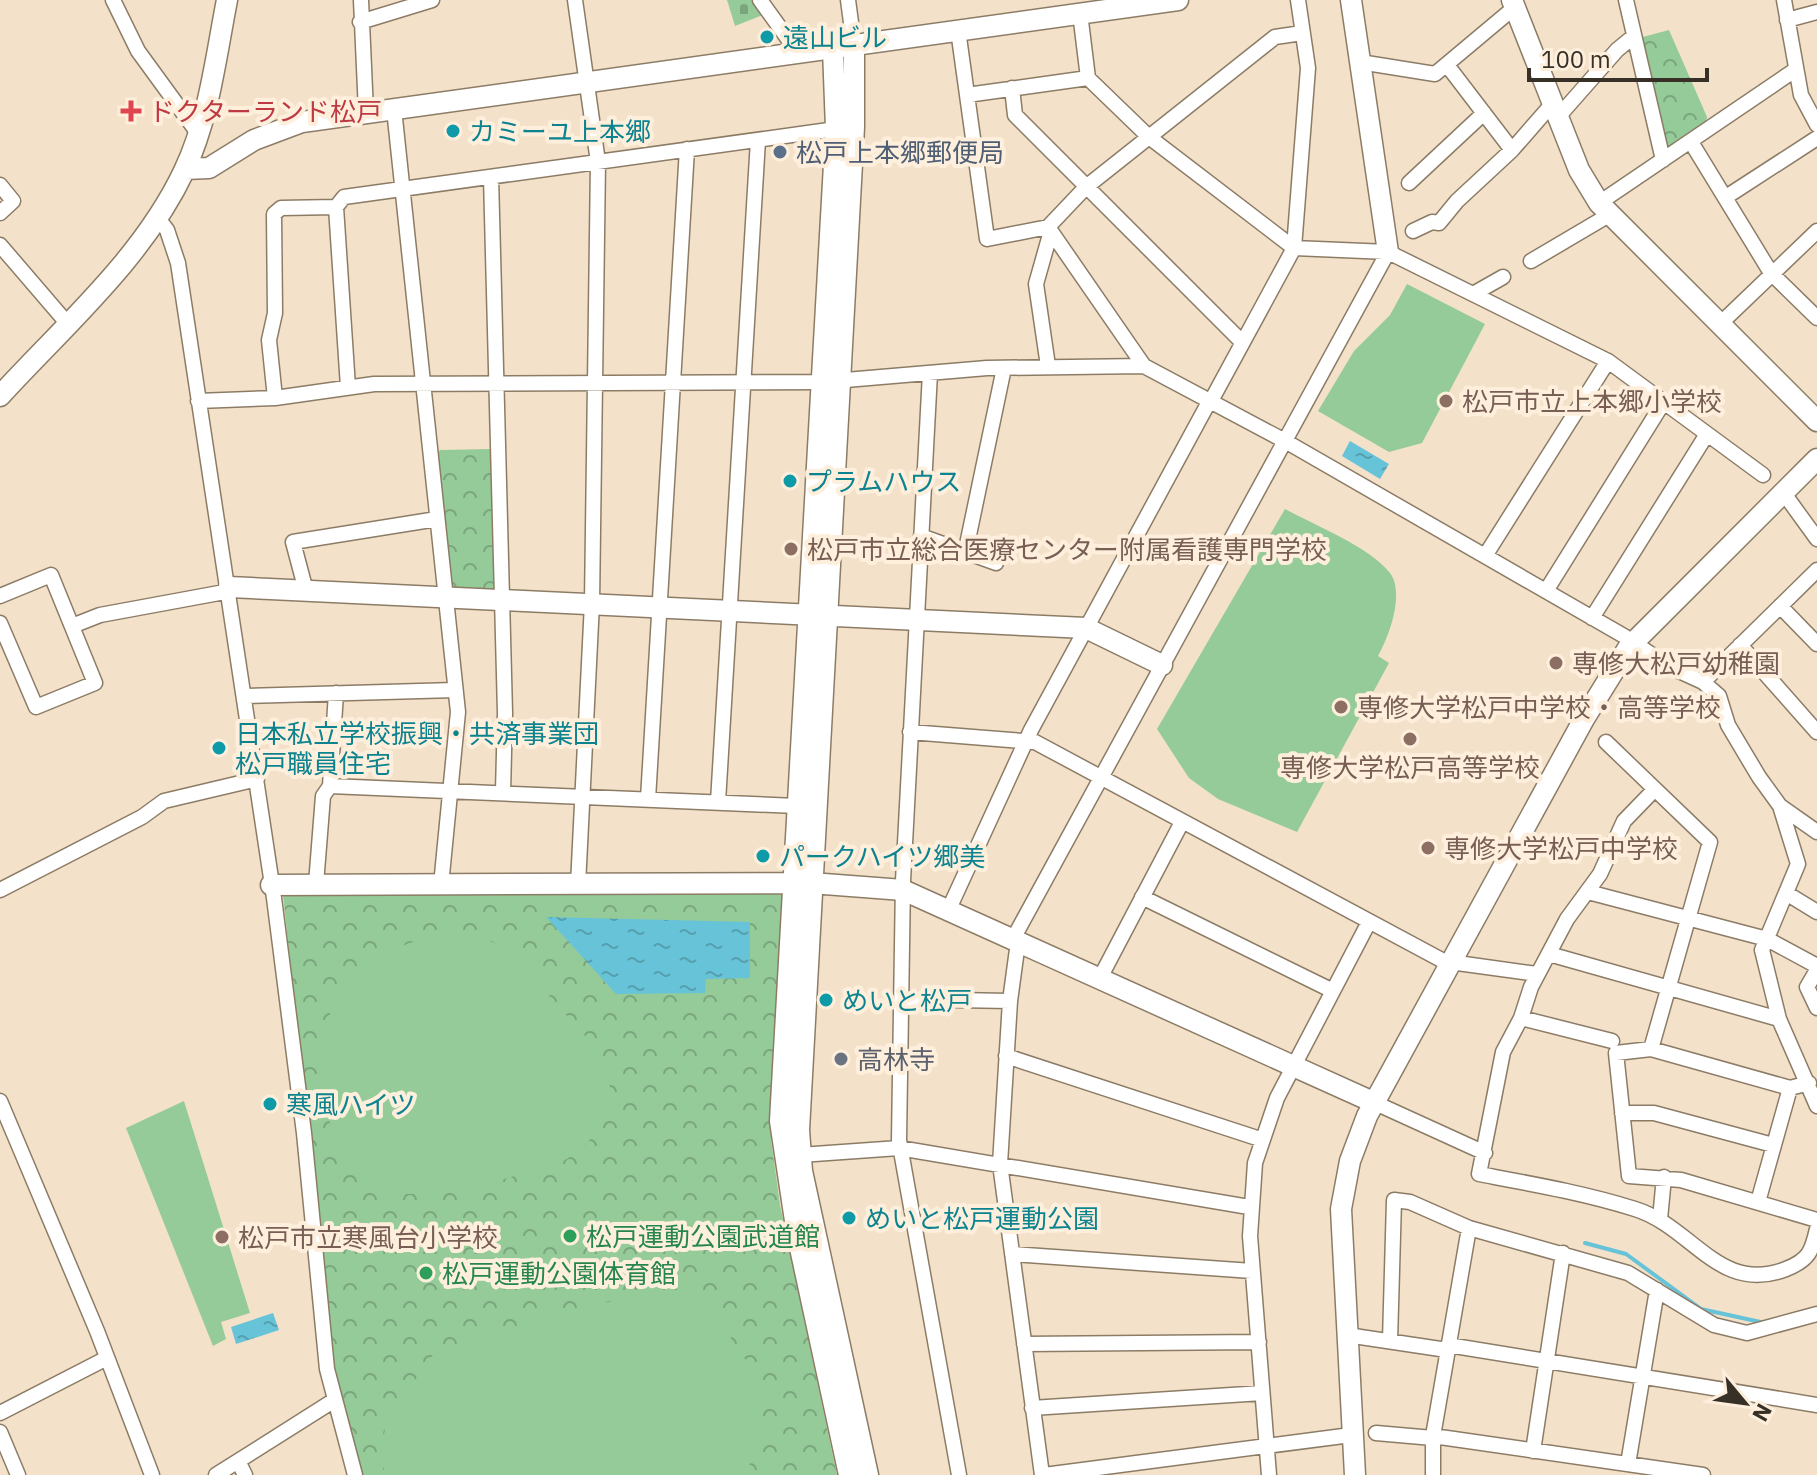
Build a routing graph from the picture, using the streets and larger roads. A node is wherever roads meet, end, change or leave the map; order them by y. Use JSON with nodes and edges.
{"nodes":[{"id":1,"x":113,"y":0,"type":"edge"},
{"id":2,"x":361,"y":0,"type":"edge"},
{"id":3,"x":432,"y":0,"type":"edge"},
{"id":4,"x":575,"y":0,"type":"edge"},
{"id":5,"x":760,"y":0,"type":"edge"},
{"id":6,"x":848,"y":0,"type":"edge"},
{"id":7,"x":1178,"y":0,"type":"edge"},
{"id":8,"x":1298,"y":0,"type":"edge"},
{"id":9,"x":1351,"y":0,"type":"edge"},
{"id":10,"x":1626,"y":0,"type":"edge"},
{"id":11,"x":1784,"y":0,"type":"edge"},
{"id":12,"x":228,"y":1,"type":"edge"},
{"id":13,"x":1145,"y":2,"type":"edge"},
{"id":14,"x":1513,"y":4,"type":"edge"},
{"id":15,"x":1817,"y":12,"type":"edge"},
{"id":16,"x":1080,"y":13,"type":"junction"},
{"id":17,"x":1787,"y":20,"type":"junction"},
{"id":18,"x":360,"y":22,"type":"junction"},
{"id":19,"x":958,"y":30,"type":"junction"},
{"id":20,"x":1302,"y":33,"type":"junction"},
{"id":21,"x":1634,"y":36,"type":"junction"},
{"id":22,"x":844,"y":47,"type":"junction"},
{"id":23,"x":793,"y":54,"type":"junction"},
{"id":24,"x":1360,"y":62,"type":"junction"},
{"id":25,"x":1447,"y":65,"type":"junction"},
{"id":26,"x":1795,"y":70,"type":"junction"},
{"id":27,"x":1088,"y":78,"type":"junction"},
{"id":28,"x":587,"y":82,"type":"junction"},
{"id":29,"x":1012,"y":88,"type":"junction"},
{"id":30,"x":967,"y":95,"type":"junction"},
{"id":31,"x":394,"y":109,"type":"junction"},
{"id":32,"x":1555,"y":110,"type":"junction"},
{"id":33,"x":366,"y":112,"type":"junction"},
{"id":34,"x":1484,"y":113,"type":"junction"},
{"id":35,"x":1817,"y":125,"type":"edge"},
{"id":36,"x":845,"y":128,"type":"junction"},
{"id":37,"x":197,"y":132,"type":"junction"},
{"id":38,"x":1149,"y":137,"type":"junction"},
{"id":39,"x":1817,"y":138,"type":"edge"},
{"id":40,"x":758,"y":140,"type":"junction"},
{"id":41,"x":1691,"y":142,"type":"junction"},
{"id":42,"x":687,"y":149,"type":"junction"},
{"id":43,"x":1512,"y":150,"type":"junction"},
{"id":44,"x":1663,"y":160,"type":"junction"},
{"id":45,"x":598,"y":162,"type":"junction"},
{"id":46,"x":185,"y":169,"type":"junction"},
{"id":47,"x":491,"y":177,"type":"junction"},
{"id":48,"x":1409,"y":183,"type":"dead end"},
{"id":49,"x":0,"y":185,"type":"edge"},
{"id":50,"x":1086,"y":187,"type":"junction"},
{"id":51,"x":405,"y":189,"type":"junction"},
{"id":52,"x":1726,"y":197,"type":"junction"},
{"id":53,"x":336,"y":207,"type":"junction"},
{"id":54,"x":1604,"y":209,"type":"junction"},
{"id":55,"x":0,"y":213,"type":"edge"},
{"id":56,"x":157,"y":217,"type":"junction"},
{"id":57,"x":1050,"y":229,"type":"junction"},
{"id":58,"x":1413,"y":231,"type":"dead end"},
{"id":59,"x":1817,"y":231,"type":"edge"},
{"id":60,"x":0,"y":245,"type":"edge"},
{"id":61,"x":1294,"y":248,"type":"junction"},
{"id":62,"x":1388,"y":252,"type":"junction"},
{"id":63,"x":1531,"y":261,"type":"dead end"},
{"id":64,"x":1771,"y":273,"type":"junction"},
{"id":65,"x":1503,"y":277,"type":"dead end"},
{"id":66,"x":1473,"y":294,"type":"junction"},
{"id":67,"x":1817,"y":318,"type":"edge"},
{"id":68,"x":67,"y":323,"type":"junction"},
{"id":69,"x":1720,"y":324,"type":"junction"},
{"id":70,"x":1242,"y":342,"type":"junction"},
{"id":71,"x":1608,"y":361,"type":"junction"},
{"id":72,"x":1048,"y":366,"type":"junction"},
{"id":73,"x":1144,"y":366,"type":"junction"},
{"id":74,"x":1004,"y":368,"type":"junction"},
{"id":75,"x":930,"y":373,"type":"junction"},
{"id":76,"x":744,"y":381,"type":"junction"},
{"id":77,"x":831,"y":381,"type":"junction"},
{"id":78,"x":595,"y":382,"type":"junction"},
{"id":79,"x":425,"y":383,"type":"junction"},
{"id":80,"x":496,"y":383,"type":"junction"},
{"id":81,"x":672,"y":383,"type":"junction"},
{"id":82,"x":348,"y":387,"type":"junction"},
{"id":83,"x":0,"y":396,"type":"edge"},
{"id":84,"x":275,"y":398,"type":"junction"},
{"id":85,"x":1211,"y":400,"type":"junction"},
{"id":86,"x":198,"y":401,"type":"junction"},
{"id":87,"x":1663,"y":403,"type":"junction"},
{"id":88,"x":1817,"y":421,"type":"edge"},
{"id":89,"x":1707,"y":434,"type":"junction"},
{"id":90,"x":1285,"y":441,"type":"junction"},
{"id":91,"x":1817,"y":459,"type":"edge"},
{"id":92,"x":1763,"y":475,"type":"dead end"},
{"id":93,"x":1783,"y":492,"type":"junction"},
{"id":94,"x":437,"y":519,"type":"junction"},
{"id":95,"x":921,"y":536,"type":"junction"},
{"id":96,"x":1817,"y":539,"type":"edge"},
{"id":97,"x":965,"y":554,"type":"junction"},
{"id":98,"x":1485,"y":556,"type":"junction"},
{"id":99,"x":996,"y":563,"type":"dead end"},
{"id":100,"x":1817,"y":570,"type":"edge"},
{"id":101,"x":230,"y":589,"type":"junction"},
{"id":102,"x":306,"y":591,"type":"junction"},
{"id":103,"x":1546,"y":591,"type":"junction"},
{"id":104,"x":0,"y":596,"type":"edge"},
{"id":105,"x":446,"y":597,"type":"junction"},
{"id":106,"x":502,"y":599,"type":"junction"},
{"id":107,"x":592,"y":603,"type":"junction"},
{"id":108,"x":1780,"y":606,"type":"junction"},
{"id":109,"x":659,"y":607,"type":"junction"},
{"id":110,"x":730,"y":609,"type":"junction"},
{"id":111,"x":818,"y":614,"type":"junction"},
{"id":112,"x":1592,"y":618,"type":"junction"},
{"id":113,"x":915,"y":619,"type":"junction"},
{"id":114,"x":0,"y":623,"type":"edge"},
{"id":115,"x":72,"y":626,"type":"junction"},
{"id":116,"x":1086,"y":628,"type":"junction"},
{"id":117,"x":1633,"y":641,"type":"junction"},
{"id":118,"x":1817,"y":644,"type":"edge"},
{"id":119,"x":1740,"y":645,"type":"junction"},
{"id":120,"x":1162,"y":665,"type":"junction"},
{"id":121,"x":1703,"y":682,"type":"junction"},
{"id":122,"x":455,"y":690,"type":"junction"},
{"id":123,"x":336,"y":693,"type":"junction"},
{"id":124,"x":245,"y":696,"type":"junction"},
{"id":125,"x":910,"y":732,"type":"junction"},
{"id":126,"x":1817,"y":732,"type":"edge"},
{"id":127,"x":1027,"y":740,"type":"junction"},
{"id":128,"x":1606,"y":742,"type":"dead end"},
{"id":129,"x":1101,"y":777,"type":"junction"},
{"id":130,"x":257,"y":779,"type":"junction"},
{"id":131,"x":330,"y":786,"type":"junction"},
{"id":132,"x":1655,"y":789,"type":"junction"},
{"id":133,"x":450,"y":792,"type":"junction"},
{"id":134,"x":503,"y":792,"type":"junction"},
{"id":135,"x":583,"y":796,"type":"junction"},
{"id":136,"x":648,"y":799,"type":"junction"},
{"id":137,"x":803,"y":801,"type":"junction"},
{"id":138,"x":718,"y":802,"type":"junction"},
{"id":139,"x":1780,"y":806,"type":"junction"},
{"id":140,"x":1182,"y":822,"type":"junction"},
{"id":141,"x":1817,"y":832,"type":"edge"},
{"id":142,"x":316,"y":884,"type":"junction"},
{"id":143,"x":802,"y":884,"type":"junction"},
{"id":144,"x":271,"y":885,"type":"junction"},
{"id":145,"x":441,"y":885,"type":"junction"},
{"id":146,"x":578,"y":885,"type":"junction"},
{"id":147,"x":0,"y":890,"type":"edge"},
{"id":148,"x":903,"y":890,"type":"junction"},
{"id":149,"x":1588,"y":892,"type":"junction"},
{"id":150,"x":1786,"y":893,"type":"junction"},
{"id":151,"x":1142,"y":897,"type":"junction"},
{"id":152,"x":948,"y":911,"type":"junction"},
{"id":153,"x":1817,"y":912,"type":"edge"},
{"id":154,"x":1689,"y":919,"type":"junction"},
{"id":155,"x":1369,"y":922,"type":"junction"},
{"id":156,"x":1767,"y":939,"type":"junction"},
{"id":157,"x":1016,"y":941,"type":"junction"},
{"id":158,"x":1549,"y":954,"type":"junction"},
{"id":159,"x":1450,"y":963,"type":"junction"},
{"id":160,"x":1817,"y":968,"type":"edge"},
{"id":161,"x":1537,"y":974,"type":"junction"},
{"id":162,"x":1100,"y":978,"type":"junction"},
{"id":163,"x":1670,"y":987,"type":"junction"},
{"id":164,"x":1333,"y":991,"type":"junction"},
{"id":165,"x":901,"y":999,"type":"junction"},
{"id":166,"x":1010,"y":1001,"type":"junction"},
{"id":167,"x":1817,"y":1008,"type":"edge"},
{"id":168,"x":1521,"y":1018,"type":"junction"},
{"id":169,"x":1779,"y":1019,"type":"junction"},
{"id":170,"x":1612,"y":1041,"type":"dead end"},
{"id":171,"x":1651,"y":1049,"type":"junction"},
{"id":172,"x":1006,"y":1056,"type":"junction"},
{"id":173,"x":1294,"y":1065,"type":"junction"},
{"id":174,"x":1809,"y":1083,"type":"junction"},
{"id":175,"x":1790,"y":1088,"type":"junction"},
{"id":176,"x":0,"y":1101,"type":"edge"},
{"id":177,"x":1373,"y":1102,"type":"junction"},
{"id":178,"x":1817,"y":1106,"type":"edge"},
{"id":179,"x":1622,"y":1113,"type":"junction"},
{"id":180,"x":6,"y":1134,"type":"edge"},
{"id":181,"x":1260,"y":1139,"type":"junction"},
{"id":182,"x":1773,"y":1145,"type":"junction"},
{"id":183,"x":899,"y":1148,"type":"junction"},
{"id":184,"x":1485,"y":1153,"type":"junction"},
{"id":185,"x":800,"y":1155,"type":"junction"},
{"id":186,"x":1000,"y":1164,"type":"junction"},
{"id":187,"x":1664,"y":1177,"type":"junction"},
{"id":188,"x":1758,"y":1202,"type":"junction"},
{"id":189,"x":1249,"y":1207,"type":"junction"},
{"id":190,"x":1660,"y":1219,"type":"junction"},
{"id":191,"x":1817,"y":1220,"type":"edge"},
{"id":192,"x":1469,"y":1228,"type":"junction"},
{"id":193,"x":1817,"y":1229,"type":"edge"},
{"id":194,"x":806,"y":1231,"type":"junction"},
{"id":195,"x":1563,"y":1253,"type":"junction"},
{"id":196,"x":1012,"y":1254,"type":"junction"},
{"id":197,"x":1252,"y":1271,"type":"junction"},
{"id":198,"x":1657,"y":1290,"type":"junction"},
{"id":199,"x":1817,"y":1314,"type":"edge"},
{"id":200,"x":1347,"y":1335,"type":"junction"},
{"id":201,"x":1390,"y":1341,"type":"junction"},
{"id":202,"x":1259,"y":1342,"type":"junction"},
{"id":203,"x":1024,"y":1344,"type":"junction"},
{"id":204,"x":1448,"y":1348,"type":"junction"},
{"id":205,"x":107,"y":1358,"type":"junction"},
{"id":206,"x":1547,"y":1361,"type":"junction"},
{"id":207,"x":1643,"y":1376,"type":"junction"},
{"id":208,"x":1262,"y":1393,"type":"junction"},
{"id":209,"x":333,"y":1401,"type":"junction"},
{"id":210,"x":1817,"y":1405,"type":"edge"},
{"id":211,"x":1032,"y":1408,"type":"junction"},
{"id":212,"x":0,"y":1413,"type":"edge"},
{"id":213,"x":0,"y":1432,"type":"edge"},
{"id":214,"x":1376,"y":1433,"type":"dead end"},
{"id":215,"x":1351,"y":1435,"type":"junction"},
{"id":216,"x":1433,"y":1437,"type":"junction"},
{"id":217,"x":1267,"y":1447,"type":"junction"},
{"id":218,"x":1533,"y":1451,"type":"junction"},
{"id":219,"x":238,"y":1461,"type":"junction"},
{"id":220,"x":1627,"y":1468,"type":"edge"},
{"id":221,"x":18,"y":1475,"type":"edge"},
{"id":222,"x":152,"y":1475,"type":"edge"},
{"id":223,"x":216,"y":1475,"type":"edge"},
{"id":224,"x":245,"y":1475,"type":"edge"},
{"id":225,"x":355,"y":1475,"type":"edge"},
{"id":226,"x":849,"y":1475,"type":"edge"},
{"id":227,"x":868,"y":1475,"type":"edge"},
{"id":228,"x":959,"y":1475,"type":"edge"},
{"id":229,"x":1043,"y":1475,"type":"edge"},
{"id":230,"x":1269,"y":1475,"type":"edge"},
{"id":231,"x":1355,"y":1475,"type":"edge"},
{"id":232,"x":1433,"y":1475,"type":"edge"},
{"id":233,"x":1703,"y":1475,"type":"edge"}],
"edges":[{"from":1,"to":37,"type":"street"},
{"from":2,"to":18,"type":"street"},
{"from":3,"to":18,"type":"street"},
{"from":4,"to":28,"type":"street"},
{"from":5,"to":23,"type":"street"},
{"from":6,"to":22,"type":"street"},
{"from":7,"to":13,"type":"street"},
{"from":8,"to":20,"type":"street"},
{"from":9,"to":24,"type":"street"},
{"from":10,"to":21,"type":"street"},
{"from":11,"to":17,"type":"street"},
{"from":12,"to":37,"type":"street"},
{"from":13,"to":16,"type":"street"},
{"from":14,"to":25,"type":"street"},
{"from":14,"to":32,"type":"street"},
{"from":15,"to":17,"type":"street"},
{"from":16,"to":19,"type":"street"},
{"from":16,"to":27,"type":"street"},
{"from":17,"to":26,"type":"street"},
{"from":18,"to":33,"type":"street"},
{"from":19,"to":22,"type":"street"},
{"from":19,"to":30,"type":"street"},
{"from":20,"to":38,"type":"street"},
{"from":20,"to":61,"type":"street"},
{"from":21,"to":32,"type":"street"},
{"from":21,"to":44,"type":"street"},
{"from":22,"to":23,"type":"street"},
{"from":22,"to":36,"type":"street"},
{"from":23,"to":28,"type":"street"},
{"from":24,"to":25,"type":"street"},
{"from":24,"to":62,"type":"street"},
{"from":25,"to":34,"type":"street"},
{"from":26,"to":35,"type":"street"},
{"from":26,"to":41,"type":"street"},
{"from":27,"to":29,"type":"street"},
{"from":27,"to":38,"type":"street"},
{"from":28,"to":31,"type":"street"},
{"from":28,"to":45,"type":"street"},
{"from":29,"to":30,"type":"street"},
{"from":29,"to":50,"type":"street"},
{"from":30,"to":57,"type":"street"},
{"from":31,"to":33,"type":"street"},
{"from":31,"to":51,"type":"street"},
{"from":32,"to":43,"type":"street"},
{"from":32,"to":54,"type":"street"},
{"from":33,"to":46,"type":"street"},
{"from":34,"to":43,"type":"street"},
{"from":34,"to":48,"type":"street"},
{"from":36,"to":40,"type":"street"},
{"from":36,"to":77,"type":"street"},
{"from":37,"to":46,"type":"street"},
{"from":38,"to":50,"type":"street"},
{"from":38,"to":61,"type":"street"},
{"from":39,"to":52,"type":"street"},
{"from":40,"to":42,"type":"street"},
{"from":40,"to":76,"type":"street"},
{"from":41,"to":44,"type":"street"},
{"from":41,"to":52,"type":"street"},
{"from":42,"to":45,"type":"street"},
{"from":42,"to":81,"type":"street"},
{"from":43,"to":58,"type":"street"},
{"from":44,"to":54,"type":"street"},
{"from":45,"to":47,"type":"street"},
{"from":45,"to":78,"type":"street"},
{"from":46,"to":56,"type":"street"},
{"from":47,"to":51,"type":"street"},
{"from":47,"to":80,"type":"street"},
{"from":49,"to":55,"type":"street"},
{"from":50,"to":57,"type":"street"},
{"from":50,"to":70,"type":"street"},
{"from":51,"to":53,"type":"street"},
{"from":51,"to":79,"type":"street"},
{"from":52,"to":64,"type":"street"},
{"from":53,"to":82,"type":"street"},
{"from":53,"to":84,"type":"street"},
{"from":54,"to":63,"type":"street"},
{"from":54,"to":69,"type":"street"},
{"from":56,"to":68,"type":"street"},
{"from":56,"to":86,"type":"street"},
{"from":57,"to":72,"type":"street"},
{"from":57,"to":73,"type":"street"},
{"from":59,"to":64,"type":"street"},
{"from":60,"to":68,"type":"street"},
{"from":61,"to":62,"type":"street"},
{"from":61,"to":70,"type":"street"},
{"from":62,"to":66,"type":"street"},
{"from":62,"to":90,"type":"street"},
{"from":64,"to":67,"type":"street"},
{"from":64,"to":69,"type":"street"},
{"from":65,"to":66,"type":"street"},
{"from":66,"to":71,"type":"street"},
{"from":68,"to":83,"type":"street"},
{"from":69,"to":88,"type":"street"},
{"from":70,"to":85,"type":"street"},
{"from":71,"to":87,"type":"street"},
{"from":71,"to":98,"type":"street"},
{"from":72,"to":73,"type":"street"},
{"from":72,"to":74,"type":"street"},
{"from":73,"to":85,"type":"street"},
{"from":74,"to":75,"type":"street"},
{"from":74,"to":97,"type":"street"},
{"from":75,"to":77,"type":"street"},
{"from":75,"to":95,"type":"street"},
{"from":76,"to":77,"type":"street"},
{"from":76,"to":81,"type":"street"},
{"from":76,"to":110,"type":"street"},
{"from":77,"to":111,"type":"street"},
{"from":78,"to":80,"type":"street"},
{"from":78,"to":81,"type":"street"},
{"from":78,"to":107,"type":"street"},
{"from":79,"to":80,"type":"street"},
{"from":79,"to":82,"type":"street"},
{"from":79,"to":94,"type":"street"},
{"from":80,"to":106,"type":"street"},
{"from":81,"to":109,"type":"street"},
{"from":82,"to":84,"type":"street"},
{"from":84,"to":86,"type":"street"},
{"from":85,"to":90,"type":"street"},
{"from":85,"to":116,"type":"street"},
{"from":86,"to":101,"type":"street"},
{"from":87,"to":89,"type":"street"},
{"from":87,"to":103,"type":"street"},
{"from":89,"to":92,"type":"street"},
{"from":89,"to":112,"type":"street"},
{"from":90,"to":98,"type":"street"},
{"from":90,"to":120,"type":"street"},
{"from":91,"to":93,"type":"street"},
{"from":93,"to":96,"type":"street"},
{"from":93,"to":117,"type":"street"},
{"from":94,"to":102,"type":"street"},
{"from":94,"to":105,"type":"street"},
{"from":95,"to":97,"type":"street"},
{"from":95,"to":113,"type":"street"},
{"from":97,"to":99,"type":"street"},
{"from":98,"to":103,"type":"street"},
{"from":100,"to":108,"type":"street"},
{"from":101,"to":102,"type":"street"},
{"from":101,"to":115,"type":"street"},
{"from":101,"to":124,"type":"street"},
{"from":102,"to":105,"type":"street"},
{"from":103,"to":112,"type":"street"},
{"from":104,"to":115,"type":"street"},
{"from":105,"to":106,"type":"street"},
{"from":105,"to":122,"type":"street"},
{"from":106,"to":107,"type":"street"},
{"from":106,"to":134,"type":"street"},
{"from":107,"to":109,"type":"street"},
{"from":107,"to":135,"type":"street"},
{"from":108,"to":118,"type":"street"},
{"from":108,"to":119,"type":"street"},
{"from":109,"to":110,"type":"street"},
{"from":109,"to":136,"type":"street"},
{"from":110,"to":111,"type":"street"},
{"from":110,"to":138,"type":"street"},
{"from":111,"to":113,"type":"street"},
{"from":111,"to":137,"type":"street"},
{"from":112,"to":117,"type":"street"},
{"from":113,"to":116,"type":"street"},
{"from":113,"to":125,"type":"street"},
{"from":114,"to":115,"type":"street"},
{"from":116,"to":120,"type":"street"},
{"from":116,"to":127,"type":"street"},
{"from":117,"to":121,"type":"street"},
{"from":117,"to":159,"type":"street"},
{"from":119,"to":121,"type":"street"},
{"from":119,"to":126,"type":"street"},
{"from":120,"to":129,"type":"street"},
{"from":121,"to":139,"type":"street"},
{"from":122,"to":123,"type":"street"},
{"from":122,"to":133,"type":"street"},
{"from":123,"to":124,"type":"street"},
{"from":123,"to":131,"type":"street"},
{"from":124,"to":130,"type":"street"},
{"from":125,"to":127,"type":"street"},
{"from":125,"to":148,"type":"street"},
{"from":127,"to":129,"type":"street"},
{"from":127,"to":152,"type":"street"},
{"from":128,"to":132,"type":"street"},
{"from":129,"to":140,"type":"street"},
{"from":129,"to":157,"type":"street"},
{"from":130,"to":144,"type":"street"},
{"from":130,"to":147,"type":"street"},
{"from":131,"to":133,"type":"street"},
{"from":131,"to":142,"type":"street"},
{"from":132,"to":149,"type":"street"},
{"from":132,"to":154,"type":"street"},
{"from":133,"to":134,"type":"street"},
{"from":133,"to":145,"type":"street"},
{"from":134,"to":135,"type":"street"},
{"from":135,"to":136,"type":"street"},
{"from":135,"to":146,"type":"street"},
{"from":136,"to":138,"type":"street"},
{"from":137,"to":138,"type":"street"},
{"from":137,"to":143,"type":"street"},
{"from":139,"to":141,"type":"street"},
{"from":139,"to":150,"type":"street"},
{"from":140,"to":151,"type":"street"},
{"from":140,"to":155,"type":"street"},
{"from":142,"to":144,"type":"street"},
{"from":142,"to":145,"type":"street"},
{"from":143,"to":146,"type":"street"},
{"from":143,"to":148,"type":"street"},
{"from":143,"to":185,"type":"street"},
{"from":143,"to":194,"type":"street"},
{"from":144,"to":209,"type":"street"},
{"from":145,"to":146,"type":"street"},
{"from":148,"to":152,"type":"street"},
{"from":148,"to":165,"type":"street"},
{"from":149,"to":154,"type":"street"},
{"from":149,"to":158,"type":"street"},
{"from":150,"to":153,"type":"street"},
{"from":150,"to":156,"type":"street"},
{"from":151,"to":162,"type":"street"},
{"from":151,"to":164,"type":"street"},
{"from":152,"to":157,"type":"street"},
{"from":154,"to":156,"type":"street"},
{"from":154,"to":163,"type":"street"},
{"from":155,"to":159,"type":"street"},
{"from":155,"to":164,"type":"street"},
{"from":156,"to":160,"type":"street"},
{"from":156,"to":169,"type":"street"},
{"from":157,"to":162,"type":"street"},
{"from":157,"to":166,"type":"street"},
{"from":158,"to":161,"type":"street"},
{"from":158,"to":163,"type":"street"},
{"from":159,"to":161,"type":"street"},
{"from":159,"to":177,"type":"street"},
{"from":160,"to":167,"type":"street"},
{"from":161,"to":168,"type":"street"},
{"from":162,"to":173,"type":"street"},
{"from":163,"to":169,"type":"street"},
{"from":163,"to":171,"type":"street"},
{"from":164,"to":173,"type":"street"},
{"from":165,"to":166,"type":"street"},
{"from":165,"to":183,"type":"street"},
{"from":166,"to":172,"type":"street"},
{"from":168,"to":170,"type":"street"},
{"from":168,"to":184,"type":"street"},
{"from":169,"to":174,"type":"street"},
{"from":171,"to":175,"type":"street"},
{"from":171,"to":179,"type":"street"},
{"from":172,"to":181,"type":"street"},
{"from":172,"to":186,"type":"street"},
{"from":173,"to":177,"type":"street"},
{"from":173,"to":181,"type":"street"},
{"from":174,"to":175,"type":"street"},
{"from":174,"to":178,"type":"street"},
{"from":175,"to":182,"type":"street"},
{"from":176,"to":180,"type":"street"},
{"from":177,"to":184,"type":"street"},
{"from":177,"to":200,"type":"street"},
{"from":179,"to":182,"type":"street"},
{"from":179,"to":187,"type":"street"},
{"from":180,"to":205,"type":"street"},
{"from":181,"to":189,"type":"street"},
{"from":182,"to":188,"type":"street"},
{"from":183,"to":185,"type":"street"},
{"from":183,"to":186,"type":"street"},
{"from":183,"to":228,"type":"street"},
{"from":184,"to":190,"type":"street"},
{"from":185,"to":194,"type":"street"},
{"from":186,"to":189,"type":"street"},
{"from":186,"to":196,"type":"street"},
{"from":187,"to":188,"type":"street"},
{"from":187,"to":190,"type":"street"},
{"from":188,"to":191,"type":"street"},
{"from":189,"to":197,"type":"street"},
{"from":190,"to":193,"type":"street"},
{"from":192,"to":195,"type":"street"},
{"from":192,"to":201,"type":"street"},
{"from":192,"to":204,"type":"street"},
{"from":194,"to":226,"type":"street"},
{"from":194,"to":227,"type":"street"},
{"from":195,"to":198,"type":"street"},
{"from":195,"to":206,"type":"street"},
{"from":196,"to":197,"type":"street"},
{"from":196,"to":203,"type":"street"},
{"from":197,"to":202,"type":"street"},
{"from":198,"to":199,"type":"street"},
{"from":198,"to":207,"type":"street"},
{"from":200,"to":201,"type":"street"},
{"from":200,"to":215,"type":"street"},
{"from":201,"to":204,"type":"street"},
{"from":202,"to":203,"type":"street"},
{"from":202,"to":208,"type":"street"},
{"from":203,"to":211,"type":"street"},
{"from":204,"to":206,"type":"street"},
{"from":204,"to":216,"type":"street"},
{"from":205,"to":212,"type":"street"},
{"from":205,"to":222,"type":"street"},
{"from":206,"to":207,"type":"street"},
{"from":206,"to":218,"type":"street"},
{"from":207,"to":210,"type":"street"},
{"from":207,"to":220,"type":"street"},
{"from":208,"to":211,"type":"street"},
{"from":208,"to":217,"type":"street"},
{"from":209,"to":219,"type":"street"},
{"from":209,"to":225,"type":"street"},
{"from":211,"to":229,"type":"street"},
{"from":213,"to":221,"type":"street"},
{"from":214,"to":216,"type":"street"},
{"from":215,"to":217,"type":"street"},
{"from":215,"to":231,"type":"street"},
{"from":216,"to":218,"type":"street"},
{"from":216,"to":232,"type":"street"},
{"from":217,"to":229,"type":"street"},
{"from":217,"to":230,"type":"street"},
{"from":218,"to":220,"type":"street"},
{"from":219,"to":223,"type":"street"},
{"from":219,"to":224,"type":"street"},
{"from":220,"to":233,"type":"street"}]}
